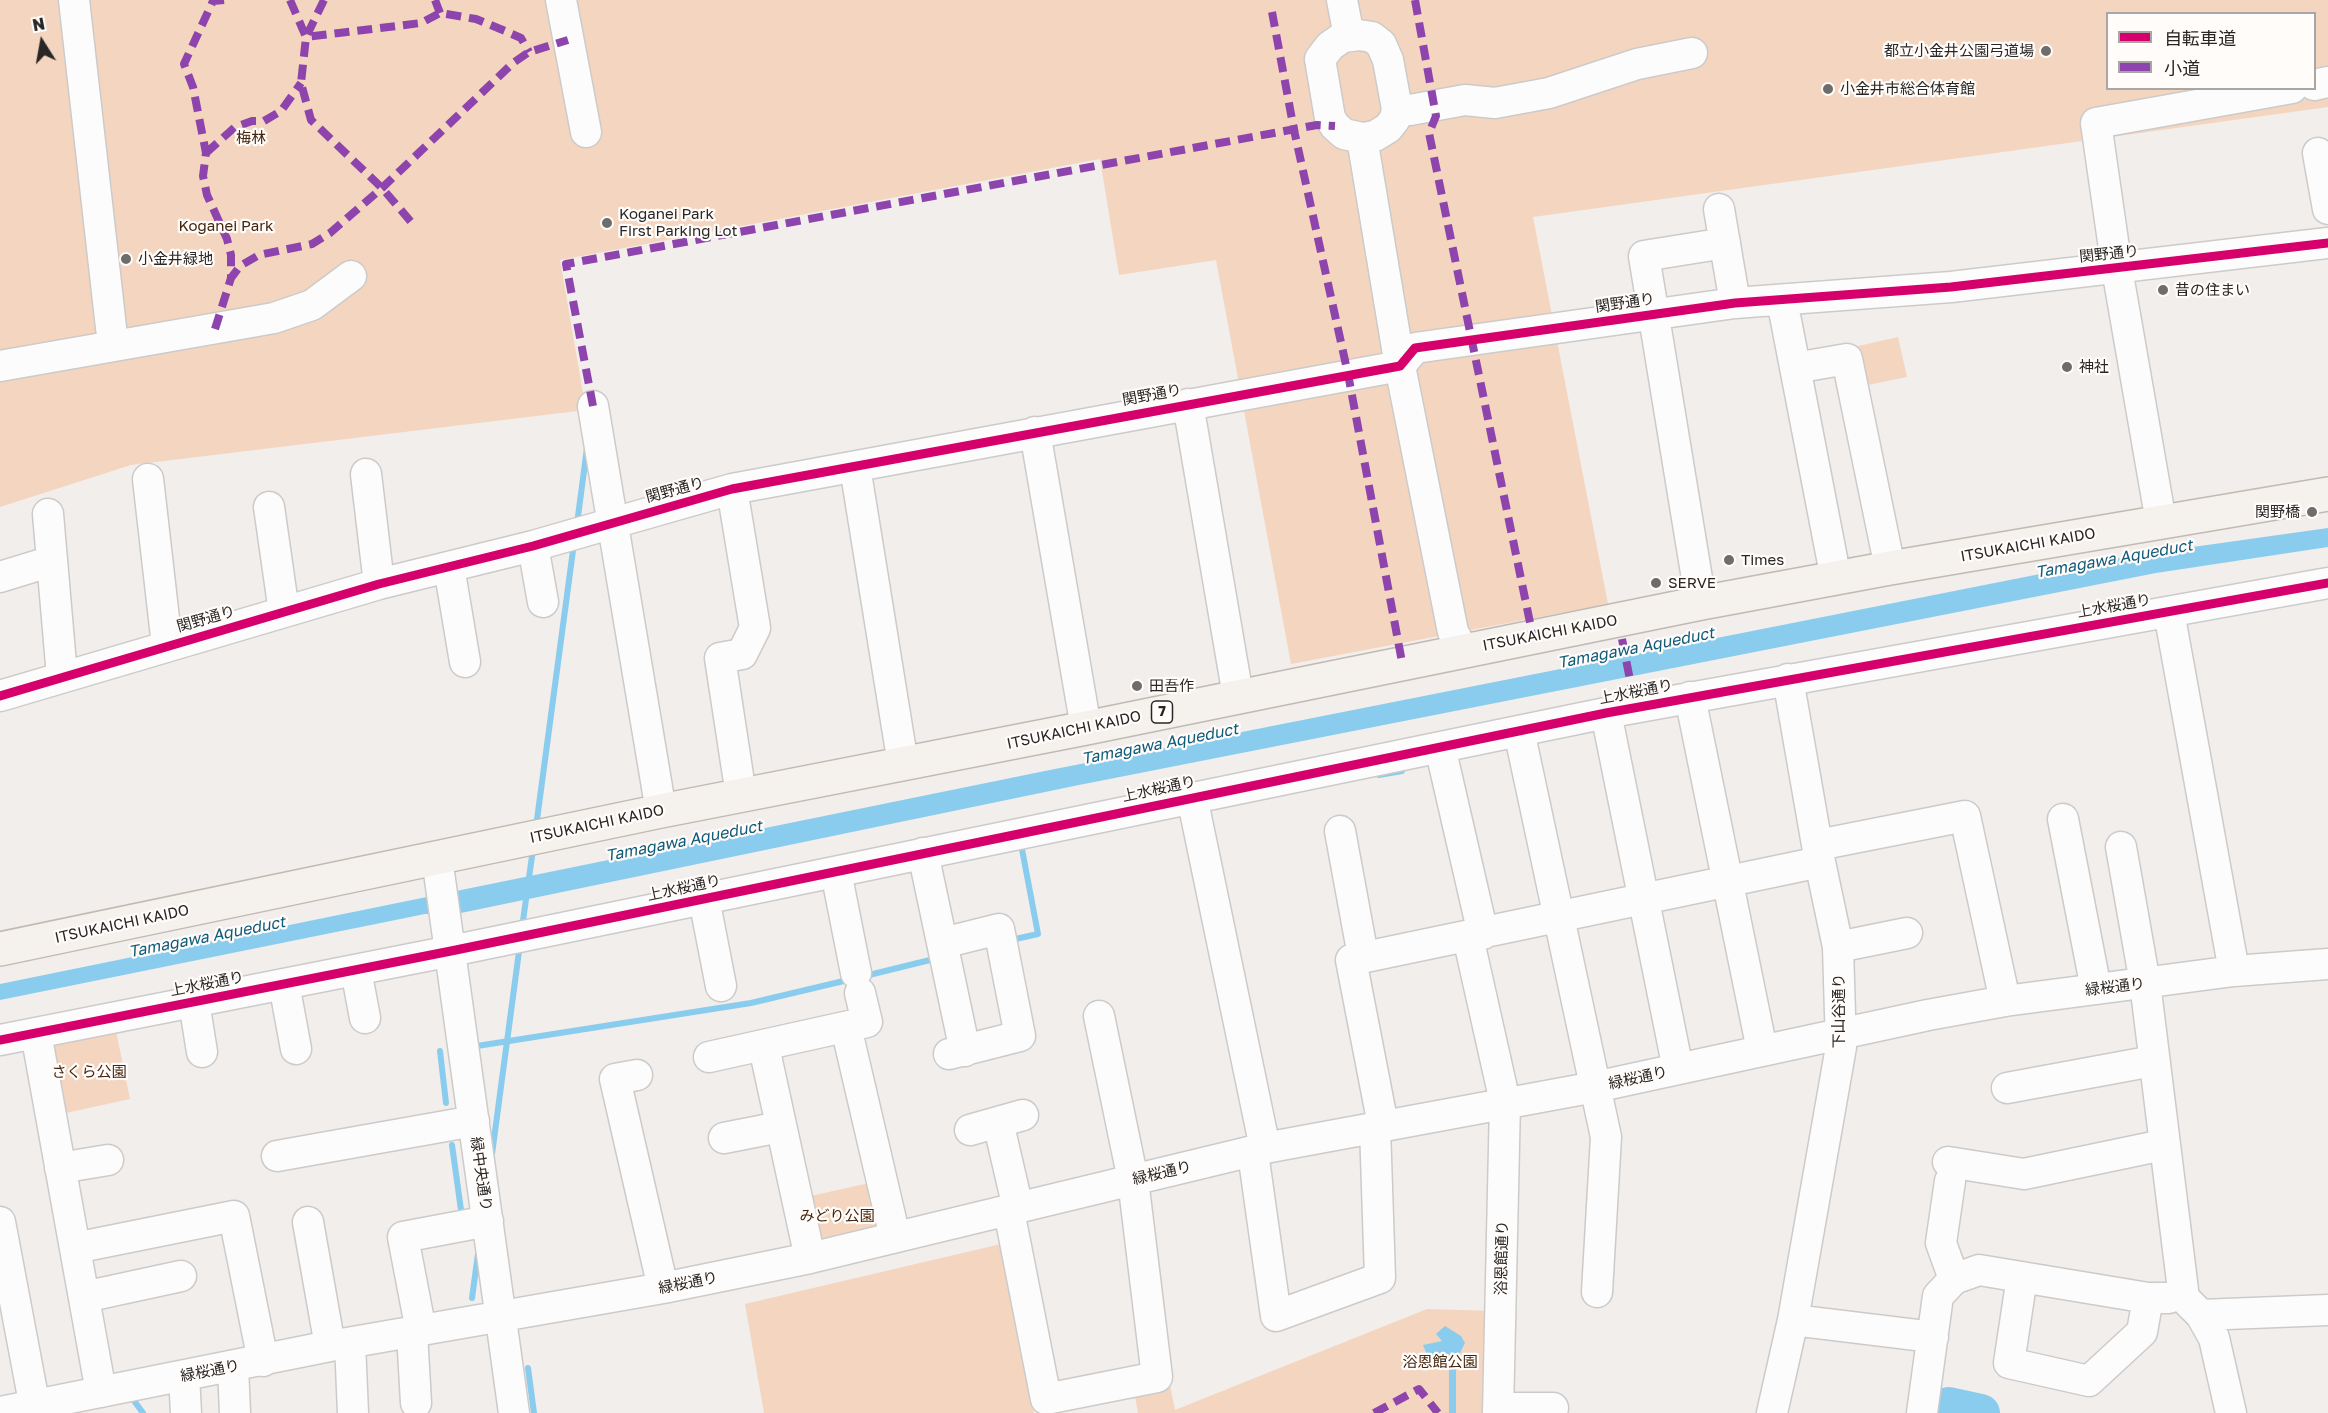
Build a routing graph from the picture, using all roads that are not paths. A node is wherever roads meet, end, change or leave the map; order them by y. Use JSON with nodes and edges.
{"nodes":[{"id":1,"x":74,"y":0,"type":"edge"},
{"id":2,"x":561,"y":0,"type":"edge"},
{"id":3,"x":1342,"y":0,"type":"edge"},
{"id":4,"x":1349,"y":36,"type":"junction"},
{"id":5,"x":1692,"y":53,"type":"dead end"},
{"id":6,"x":2281,"y":90,"type":"edge"},
{"id":7,"x":1397,"y":109,"type":"junction"},
{"id":8,"x":586,"y":132,"type":"dead end"},
{"id":9,"x":1369,"y":137,"type":"junction"},
{"id":10,"x":2318,"y":153,"type":"dead end"},
{"id":11,"x":1719,"y":209,"type":"dead end"},
{"id":12,"x":2328,"y":209,"type":"edge"},
{"id":13,"x":1725,"y":243,"type":"junction"},
{"id":14,"x":2328,"y":243,"type":"edge"},
{"id":15,"x":2117,"y":269,"type":"junction"},
{"id":16,"x":351,"y":276,"type":"dead end"},
{"id":17,"x":1782,"y":300,"type":"junction"},
{"id":18,"x":1735,"y":303,"type":"junction"},
{"id":19,"x":1655,"y":314,"type":"junction"},
{"id":20,"x":113,"y":345,"type":"junction"},
{"id":21,"x":1408,"y":357,"type":"junction"},
{"id":22,"x":0,"y":366,"type":"edge"},
{"id":23,"x":1795,"y":368,"type":"junction"},
{"id":24,"x":1188,"y":404,"type":"junction"},
{"id":25,"x":593,"y":406,"type":"dead end"},
{"id":26,"x":1035,"y":432,"type":"junction"},
{"id":27,"x":855,"y":468,"type":"junction"},
{"id":28,"x":366,"y":474,"type":"dead end"},
{"id":29,"x":148,"y":480,"type":"dead end"},
{"id":30,"x":732,"y":489,"type":"junction"},
{"id":31,"x":2328,"y":494,"type":"edge"},
{"id":32,"x":269,"y":507,"type":"dead end"},
{"id":33,"x":48,"y":514,"type":"dead end"},
{"id":34,"x":611,"y":522,"type":"junction"},
{"id":35,"x":2161,"y":522,"type":"junction"},
{"id":36,"x":533,"y":546,"type":"junction"},
{"id":37,"x":52,"y":561,"type":"junction"},
{"id":38,"x":449,"y":567,"type":"junction"},
{"id":39,"x":1890,"y":568,"type":"junction"},
{"id":40,"x":0,"y":577,"type":"edge"},
{"id":41,"x":1836,"y":579,"type":"junction"},
{"id":42,"x":2328,"y":583,"type":"edge"},
{"id":43,"x":379,"y":584,"type":"junction"},
{"id":44,"x":543,"y":602,"type":"dead end"},
{"id":45,"x":1701,"y":603,"type":"junction"},
{"id":46,"x":284,"y":612,"type":"junction"},
{"id":47,"x":2169,"y":612,"type":"junction"},
{"id":48,"x":167,"y":645,"type":"junction"},
{"id":49,"x":1463,"y":650,"type":"junction"},
{"id":50,"x":465,"y":662,"type":"dead end"},
{"id":51,"x":62,"y":676,"type":"junction"},
{"id":52,"x":1788,"y":679,"type":"junction"},
{"id":53,"x":0,"y":696,"type":"edge"},
{"id":54,"x":1238,"y":696,"type":"junction"},
{"id":55,"x":1690,"y":697,"type":"junction"},
{"id":56,"x":1606,"y":713,"type":"junction"},
{"id":57,"x":1086,"y":728,"type":"junction"},
{"id":58,"x":1519,"y":731,"type":"junction"},
{"id":59,"x":1440,"y":747,"type":"junction"},
{"id":60,"x":903,"y":764,"type":"junction"},
{"id":61,"x":741,"y":795,"type":"junction"},
{"id":62,"x":1194,"y":806,"type":"junction"},
{"id":63,"x":661,"y":811,"type":"junction"},
{"id":64,"x":2064,"y":819,"type":"dead end"},
{"id":65,"x":1340,"y":831,"type":"dead end"},
{"id":66,"x":2121,"y":847,"type":"dead end"},
{"id":67,"x":923,"y":853,"type":"junction"},
{"id":68,"x":1819,"y":854,"type":"junction"},
{"id":69,"x":438,"y":864,"type":"junction"},
{"id":70,"x":836,"y":872,"type":"junction"},
{"id":71,"x":1727,"y":881,"type":"junction"},
{"id":72,"x":1643,"y":898,"type":"junction"},
{"id":73,"x":704,"y":899,"type":"junction"},
{"id":74,"x":1558,"y":917,"type":"junction"},
{"id":75,"x":1907,"y":933,"type":"dead end"},
{"id":76,"x":1475,"y":935,"type":"junction"},
{"id":77,"x":450,"y":943,"type":"junction"},
{"id":78,"x":944,"y":943,"type":"junction"},
{"id":79,"x":1838,"y":947,"type":"junction"},
{"id":80,"x":0,"y":949,"type":"edge"},
{"id":81,"x":1364,"y":956,"type":"junction"},
{"id":82,"x":2328,"y":964,"type":"edge"},
{"id":83,"x":356,"y":970,"type":"junction"},
{"id":84,"x":2234,"y":971,"type":"junction"},
{"id":85,"x":2145,"y":983,"type":"junction"},
{"id":86,"x":284,"y":984,"type":"junction"},
{"id":87,"x":721,"y":986,"type":"dead end"},
{"id":88,"x":2096,"y":989,"type":"junction"},
{"id":89,"x":2005,"y":1001,"type":"junction"},
{"id":90,"x":194,"y":1002,"type":"junction"},
{"id":91,"x":1099,"y":1016,"type":"dead end"},
{"id":92,"x":365,"y":1018,"type":"dead end"},
{"id":93,"x":846,"y":1027,"type":"junction"},
{"id":94,"x":36,"y":1033,"type":"junction"},
{"id":95,"x":1840,"y":1036,"type":"junction"},
{"id":96,"x":0,"y":1041,"type":"edge"},
{"id":97,"x":764,"y":1047,"type":"junction"},
{"id":98,"x":296,"y":1049,"type":"dead end"},
{"id":99,"x":1762,"y":1050,"type":"junction"},
{"id":100,"x":202,"y":1052,"type":"dead end"},
{"id":101,"x":709,"y":1058,"type":"dead end"},
{"id":102,"x":2153,"y":1061,"type":"junction"},
{"id":103,"x":1678,"y":1070,"type":"junction"},
{"id":104,"x":638,"y":1075,"type":"dead end"},
{"id":105,"x":1595,"y":1087,"type":"junction"},
{"id":106,"x":2007,"y":1088,"type":"dead end"},
{"id":107,"x":1505,"y":1102,"type":"junction"},
{"id":108,"x":474,"y":1121,"type":"junction"},
{"id":109,"x":997,"y":1122,"type":"dead end"},
{"id":110,"x":1379,"y":1126,"type":"junction"},
{"id":111,"x":780,"y":1127,"type":"junction"},
{"id":112,"x":723,"y":1138,"type":"dead end"},
{"id":113,"x":2163,"y":1145,"type":"junction"},
{"id":114,"x":1259,"y":1150,"type":"junction"},
{"id":115,"x":277,"y":1156,"type":"dead end"},
{"id":116,"x":108,"y":1160,"type":"dead end"},
{"id":117,"x":60,"y":1168,"type":"junction"},
{"id":118,"x":1133,"y":1180,"type":"junction"},
{"id":119,"x":1013,"y":1210,"type":"junction"},
{"id":120,"x":488,"y":1221,"type":"junction"},
{"id":121,"x":0,"y":1222,"type":"edge"},
{"id":122,"x":308,"y":1222,"type":"dead end"},
{"id":123,"x":895,"y":1237,"type":"junction"},
{"id":124,"x":75,"y":1248,"type":"junction"},
{"id":125,"x":810,"y":1258,"type":"junction"},
{"id":126,"x":181,"y":1276,"type":"dead end"},
{"id":127,"x":2022,"y":1277,"type":"junction"},
{"id":128,"x":1954,"y":1279,"type":"junction"},
{"id":129,"x":663,"y":1288,"type":"junction"},
{"id":130,"x":1597,"y":1292,"type":"dead end"},
{"id":131,"x":84,"y":1297,"type":"junction"},
{"id":132,"x":2148,"y":1298,"type":"junction"},
{"id":133,"x":2192,"y":1307,"type":"junction"},
{"id":134,"x":2328,"y":1310,"type":"edge"},
{"id":135,"x":501,"y":1317,"type":"junction"},
{"id":136,"x":1793,"y":1320,"type":"junction"},
{"id":137,"x":417,"y":1332,"type":"junction"},
{"id":138,"x":1933,"y":1337,"type":"junction"},
{"id":139,"x":340,"y":1344,"type":"junction"},
{"id":140,"x":263,"y":1361,"type":"junction"},
{"id":141,"x":233,"y":1367,"type":"junction"},
{"id":142,"x":183,"y":1376,"type":"junction"},
{"id":143,"x":93,"y":1400,"type":"edge"},
{"id":144,"x":416,"y":1403,"type":"dead end"},
{"id":145,"x":1923,"y":1406,"type":"edge"},
{"id":146,"x":1553,"y":1408,"type":"dead end"},
{"id":147,"x":35,"y":1409,"type":"edge"},
{"id":148,"x":1498,"y":1411,"type":"edge"},
{"id":149,"x":0,"y":1412,"type":"edge"},
{"id":150,"x":186,"y":1413,"type":"edge"},
{"id":151,"x":236,"y":1413,"type":"edge"},
{"id":152,"x":353,"y":1413,"type":"edge"},
{"id":153,"x":514,"y":1413,"type":"edge"},
{"id":154,"x":1772,"y":1413,"type":"edge"},
{"id":155,"x":2231,"y":1413,"type":"edge"}],
"edges":[{"from":1,"to":20,"type":"street"},
{"from":2,"to":8,"type":"street"},
{"from":3,"to":4,"type":"street"},
{"from":4,"to":7,"type":"street"},
{"from":4,"to":9,"type":"street"},
{"from":5,"to":7,"type":"street"},
{"from":6,"to":15,"type":"street"},
{"from":7,"to":9,"type":"street"},
{"from":9,"to":21,"type":"street"},
{"from":10,"to":12,"type":"street"},
{"from":11,"to":13,"type":"street"},
{"from":13,"to":18,"type":"street"},
{"from":13,"to":19,"type":"street"},
{"from":14,"to":15,"type":"street","name":"関野通り"},
{"from":15,"to":17,"type":"street","name":"関野通り"},
{"from":15,"to":35,"type":"street"},
{"from":16,"to":20,"type":"street"},
{"from":17,"to":18,"type":"street","name":"関野通り"},
{"from":17,"to":23,"type":"street"},
{"from":18,"to":19,"type":"street","name":"関野通り"},
{"from":19,"to":21,"type":"street","name":"関野通り"},
{"from":19,"to":45,"type":"street"},
{"from":20,"to":22,"type":"street"},
{"from":21,"to":24,"type":"street","name":"関野通り"},
{"from":21,"to":49,"type":"street"},
{"from":23,"to":39,"type":"street"},
{"from":23,"to":41,"type":"street"},
{"from":24,"to":26,"type":"street","name":"関野通り"},
{"from":24,"to":54,"type":"street"},
{"from":25,"to":34,"type":"street"},
{"from":26,"to":27,"type":"street","name":"関野通り"},
{"from":26,"to":57,"type":"street"},
{"from":27,"to":30,"type":"street","name":"関野通り"},
{"from":27,"to":60,"type":"street"},
{"from":28,"to":43,"type":"street"},
{"from":29,"to":48,"type":"street"},
{"from":30,"to":34,"type":"street","name":"関野通り"},
{"from":30,"to":61,"type":"street"},
{"from":31,"to":35,"type":"main road","name":"ITSUKAICHI KAIDO","number":"7"},
{"from":32,"to":46,"type":"street"},
{"from":33,"to":37,"type":"street"},
{"from":34,"to":36,"type":"street","name":"関野通り"},
{"from":34,"to":63,"type":"street"},
{"from":35,"to":39,"type":"main road","name":"ITSUKAICHI KAIDO","number":"7"},
{"from":36,"to":38,"type":"street","name":"関野通り"},
{"from":36,"to":44,"type":"street"},
{"from":37,"to":40,"type":"street"},
{"from":37,"to":51,"type":"street"},
{"from":38,"to":43,"type":"street","name":"関野通り"},
{"from":38,"to":50,"type":"street"},
{"from":39,"to":41,"type":"main road","name":"ITSUKAICHI KAIDO","number":"7"},
{"from":41,"to":45,"type":"main road","name":"ITSUKAICHI KAIDO","number":"7"},
{"from":42,"to":47,"type":"street","name":"上水桜通り"},
{"from":43,"to":46,"type":"street","name":"関野通り"},
{"from":45,"to":49,"type":"main road","name":"ITSUKAICHI KAIDO","number":"7"},
{"from":46,"to":48,"type":"street","name":"関野通り"},
{"from":47,"to":52,"type":"street","name":"上水桜通り"},
{"from":47,"to":84,"type":"street"},
{"from":48,"to":51,"type":"street","name":"関野通り"},
{"from":49,"to":54,"type":"main road","name":"ITSUKAICHI KAIDO","number":"7"},
{"from":51,"to":53,"type":"street","name":"関野通り"},
{"from":52,"to":55,"type":"street","name":"上水桜通り"},
{"from":52,"to":68,"type":"street","name":"下山谷通り"},
{"from":54,"to":57,"type":"main road","name":"ITSUKAICHI KAIDO","number":"7"},
{"from":55,"to":56,"type":"street","name":"上水桜通り"},
{"from":55,"to":71,"type":"street"},
{"from":56,"to":58,"type":"street","name":"上水桜通り"},
{"from":56,"to":72,"type":"street"},
{"from":57,"to":60,"type":"main road","name":"ITSUKAICHI KAIDO","number":"7"},
{"from":58,"to":59,"type":"street","name":"上水桜通り"},
{"from":58,"to":74,"type":"street"},
{"from":59,"to":62,"type":"street","name":"上水桜通り"},
{"from":59,"to":76,"type":"street","name":"浴恩館通り"},
{"from":60,"to":61,"type":"main road","name":"ITSUKAICHI KAIDO","number":"7"},
{"from":61,"to":63,"type":"main road","name":"ITSUKAICHI KAIDO","number":"7"},
{"from":62,"to":67,"type":"street","name":"上水桜通り"},
{"from":62,"to":114,"type":"street"},
{"from":63,"to":69,"type":"main road","name":"ITSUKAICHI KAIDO","number":"7"},
{"from":64,"to":88,"type":"street"},
{"from":65,"to":81,"type":"street"},
{"from":66,"to":85,"type":"street"},
{"from":67,"to":70,"type":"street","name":"上水桜通り"},
{"from":67,"to":78,"type":"street"},
{"from":68,"to":71,"type":"street"},
{"from":68,"to":79,"type":"street","name":"下山谷通り"},
{"from":68,"to":89,"type":"street"},
{"from":69,"to":77,"type":"street","name":"緑中央通り"},
{"from":69,"to":80,"type":"main road","name":"ITSUKAICHI KAIDO","number":"7"},
{"from":70,"to":73,"type":"street","name":"上水桜通り"},
{"from":70,"to":93,"type":"street"},
{"from":71,"to":72,"type":"street"},
{"from":71,"to":99,"type":"street"},
{"from":72,"to":74,"type":"street"},
{"from":72,"to":103,"type":"street"},
{"from":73,"to":77,"type":"street","name":"上水桜通り"},
{"from":73,"to":87,"type":"street"},
{"from":74,"to":76,"type":"street"},
{"from":74,"to":105,"type":"street"},
{"from":75,"to":79,"type":"street"},
{"from":76,"to":81,"type":"street"},
{"from":76,"to":107,"type":"street","name":"浴恩館通り"},
{"from":77,"to":83,"type":"street","name":"上水桜通り"},
{"from":77,"to":108,"type":"street","name":"緑中央通り"},
{"from":78,"to":78,"type":"street"},
{"from":79,"to":95,"type":"street","name":"下山谷通り"},
{"from":81,"to":110,"type":"street"},
{"from":82,"to":84,"type":"street","name":"緑桜通り"},
{"from":83,"to":86,"type":"street","name":"上水桜通り"},
{"from":83,"to":92,"type":"street"},
{"from":84,"to":85,"type":"street","name":"緑桜通り"},
{"from":85,"to":88,"type":"street","name":"緑桜通り"},
{"from":85,"to":102,"type":"street"},
{"from":86,"to":90,"type":"street","name":"上水桜通り"},
{"from":86,"to":98,"type":"street"},
{"from":88,"to":89,"type":"street","name":"緑桜通り"},
{"from":89,"to":95,"type":"street","name":"緑桜通り"},
{"from":90,"to":94,"type":"street","name":"上水桜通り"},
{"from":90,"to":100,"type":"street"},
{"from":91,"to":118,"type":"street"},
{"from":93,"to":97,"type":"street"},
{"from":93,"to":123,"type":"street"},
{"from":94,"to":96,"type":"street","name":"上水桜通り"},
{"from":94,"to":117,"type":"street"},
{"from":95,"to":99,"type":"street","name":"緑桜通り"},
{"from":95,"to":136,"type":"street","name":"下山谷通り"},
{"from":97,"to":101,"type":"street"},
{"from":97,"to":111,"type":"street"},
{"from":99,"to":103,"type":"street","name":"緑桜通り"},
{"from":102,"to":106,"type":"street"},
{"from":102,"to":113,"type":"street"},
{"from":103,"to":105,"type":"street","name":"緑桜通り"},
{"from":104,"to":129,"type":"street"},
{"from":105,"to":107,"type":"street","name":"緑桜通り"},
{"from":105,"to":130,"type":"street"},
{"from":107,"to":110,"type":"street","name":"緑桜通り"},
{"from":107,"to":148,"type":"street","name":"浴恩館通り"},
{"from":108,"to":115,"type":"street"},
{"from":108,"to":120,"type":"street","name":"緑中央通り"},
{"from":109,"to":119,"type":"street"},
{"from":110,"to":114,"type":"street","name":"緑桜通り"},
{"from":110,"to":114,"type":"street"},
{"from":111,"to":112,"type":"street"},
{"from":111,"to":125,"type":"street"},
{"from":113,"to":128,"type":"street"},
{"from":113,"to":133,"type":"street"},
{"from":114,"to":118,"type":"street","name":"緑桜通り"},
{"from":116,"to":117,"type":"street"},
{"from":117,"to":124,"type":"street"},
{"from":118,"to":119,"type":"street","name":"緑桜通り"},
{"from":118,"to":119,"type":"street"},
{"from":119,"to":123,"type":"street","name":"緑桜通り"},
{"from":120,"to":135,"type":"street","name":"緑中央通り"},
{"from":120,"to":137,"type":"street"},
{"from":121,"to":147,"type":"street"},
{"from":122,"to":139,"type":"street"},
{"from":123,"to":125,"type":"street","name":"緑桜通り"},
{"from":124,"to":131,"type":"street"},
{"from":124,"to":140,"type":"street"},
{"from":125,"to":129,"type":"street","name":"緑桜通り"},
{"from":126,"to":131,"type":"street"},
{"from":127,"to":128,"type":"street"},
{"from":127,"to":132,"type":"street"},
{"from":127,"to":132,"type":"street"},
{"from":128,"to":138,"type":"street"},
{"from":129,"to":135,"type":"street","name":"緑桜通り"},
{"from":131,"to":143,"type":"street"},
{"from":132,"to":133,"type":"street"},
{"from":133,"to":134,"type":"street"},
{"from":133,"to":155,"type":"street"},
{"from":135,"to":137,"type":"street","name":"緑桜通り"},
{"from":135,"to":153,"type":"street","name":"緑中央通り"},
{"from":136,"to":138,"type":"street"},
{"from":136,"to":154,"type":"street","name":"下山谷通り"},
{"from":137,"to":139,"type":"street","name":"緑桜通り"},
{"from":137,"to":144,"type":"street"},
{"from":138,"to":145,"type":"street"},
{"from":139,"to":140,"type":"street","name":"緑桜通り"},
{"from":139,"to":152,"type":"street"},
{"from":140,"to":141,"type":"street","name":"緑桜通り"},
{"from":141,"to":142,"type":"street","name":"緑桜通り"},
{"from":141,"to":151,"type":"street"},
{"from":142,"to":143,"type":"street","name":"緑桜通り"},
{"from":142,"to":150,"type":"street"},
{"from":143,"to":147,"type":"street","name":"緑桜通り"},
{"from":146,"to":148,"type":"street"},
{"from":147,"to":149,"type":"street","name":"緑桜通り"}]}
